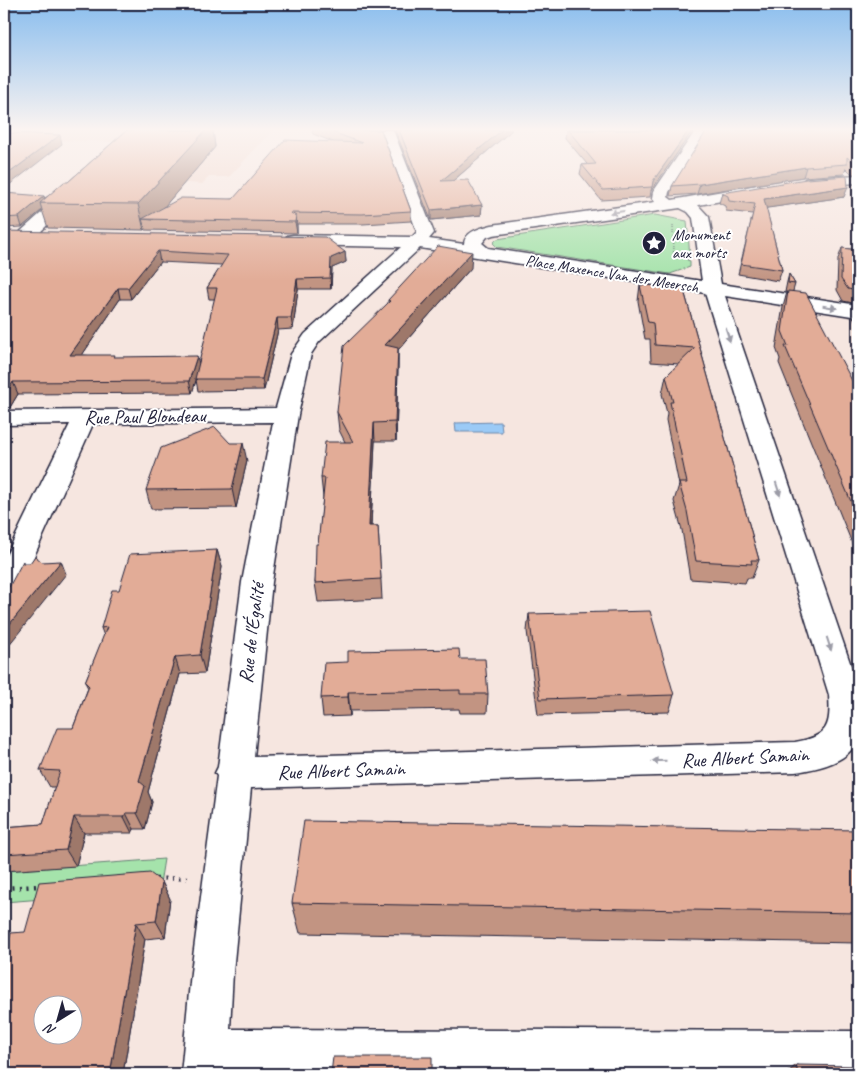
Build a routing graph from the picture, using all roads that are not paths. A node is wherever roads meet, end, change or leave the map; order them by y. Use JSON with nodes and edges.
{"nodes":[{"id":1,"x":406,"y":180,"type":"edge"},
{"id":2,"x":669,"y":180,"type":"edge"},
{"id":3,"x":842,"y":180,"type":"edge"},
{"id":4,"x":86,"y":182,"type":"edge"},
{"id":5,"x":797,"y":184,"type":"edge"},
{"id":6,"x":774,"y":187,"type":"edge"},
{"id":7,"x":675,"y":204,"type":"junction"},
{"id":8,"x":492,"y":230,"type":"junction"},
{"id":9,"x":54,"y":235,"type":"edge"},
{"id":10,"x":273,"y":240,"type":"edge"},
{"id":11,"x":415,"y":242,"type":"junction"},
{"id":12,"x":482,"y":252,"type":"junction"},
{"id":13,"x":713,"y":289,"type":"junction"},
{"id":14,"x":858,"y":311,"type":"edge"},
{"id":15,"x":286,"y":415,"type":"junction"},
{"id":16,"x":85,"y":417,"type":"junction"},
{"id":17,"x":4,"y":418,"type":"edge"},
{"id":18,"x":4,"y":590,"type":"edge"},
{"id":19,"x":233,"y":773,"type":"junction"},
{"id":20,"x":858,"y":1054,"type":"edge"},
{"id":21,"x":205,"y":1063,"type":"edge"}],
"edges":[{"from":1,"to":11,"type":"street"},
{"from":2,"to":7,"type":"street"},
{"from":3,"to":5,"type":"street"},
{"from":4,"to":9,"type":"street"},
{"from":6,"to":7,"type":"street"},
{"from":7,"to":8,"type":"street","one_way":true},
{"from":7,"to":13,"type":"street","name":"Place Maxence Van der Meersch"},
{"from":8,"to":11,"type":"street"},
{"from":8,"to":12,"type":"street"},
{"from":10,"to":11,"type":"street"},
{"from":11,"to":12,"type":"street","name":"Place Maxence Van der Meersch"},
{"from":11,"to":15,"type":"street","name":"Rue de l'Égalité"},
{"from":12,"to":13,"type":"street","name":"Place Maxence Van der Meersch"},
{"from":13,"to":14,"type":"street","one_way":true},
{"from":13,"to":19,"type":"street","name":"Rue Albert Samain","one_way":true},
{"from":15,"to":16,"type":"street","name":"Rue Paul Blondeau"},
{"from":15,"to":19,"type":"street","name":"Rue de l'Égalité"},
{"from":16,"to":17,"type":"street","name":"Rue Paul Blondeau"},
{"from":16,"to":18,"type":"street"},
{"from":19,"to":21,"type":"street","name":"Rue de l'Égalité"},
{"from":20,"to":21,"type":"street"}]}
